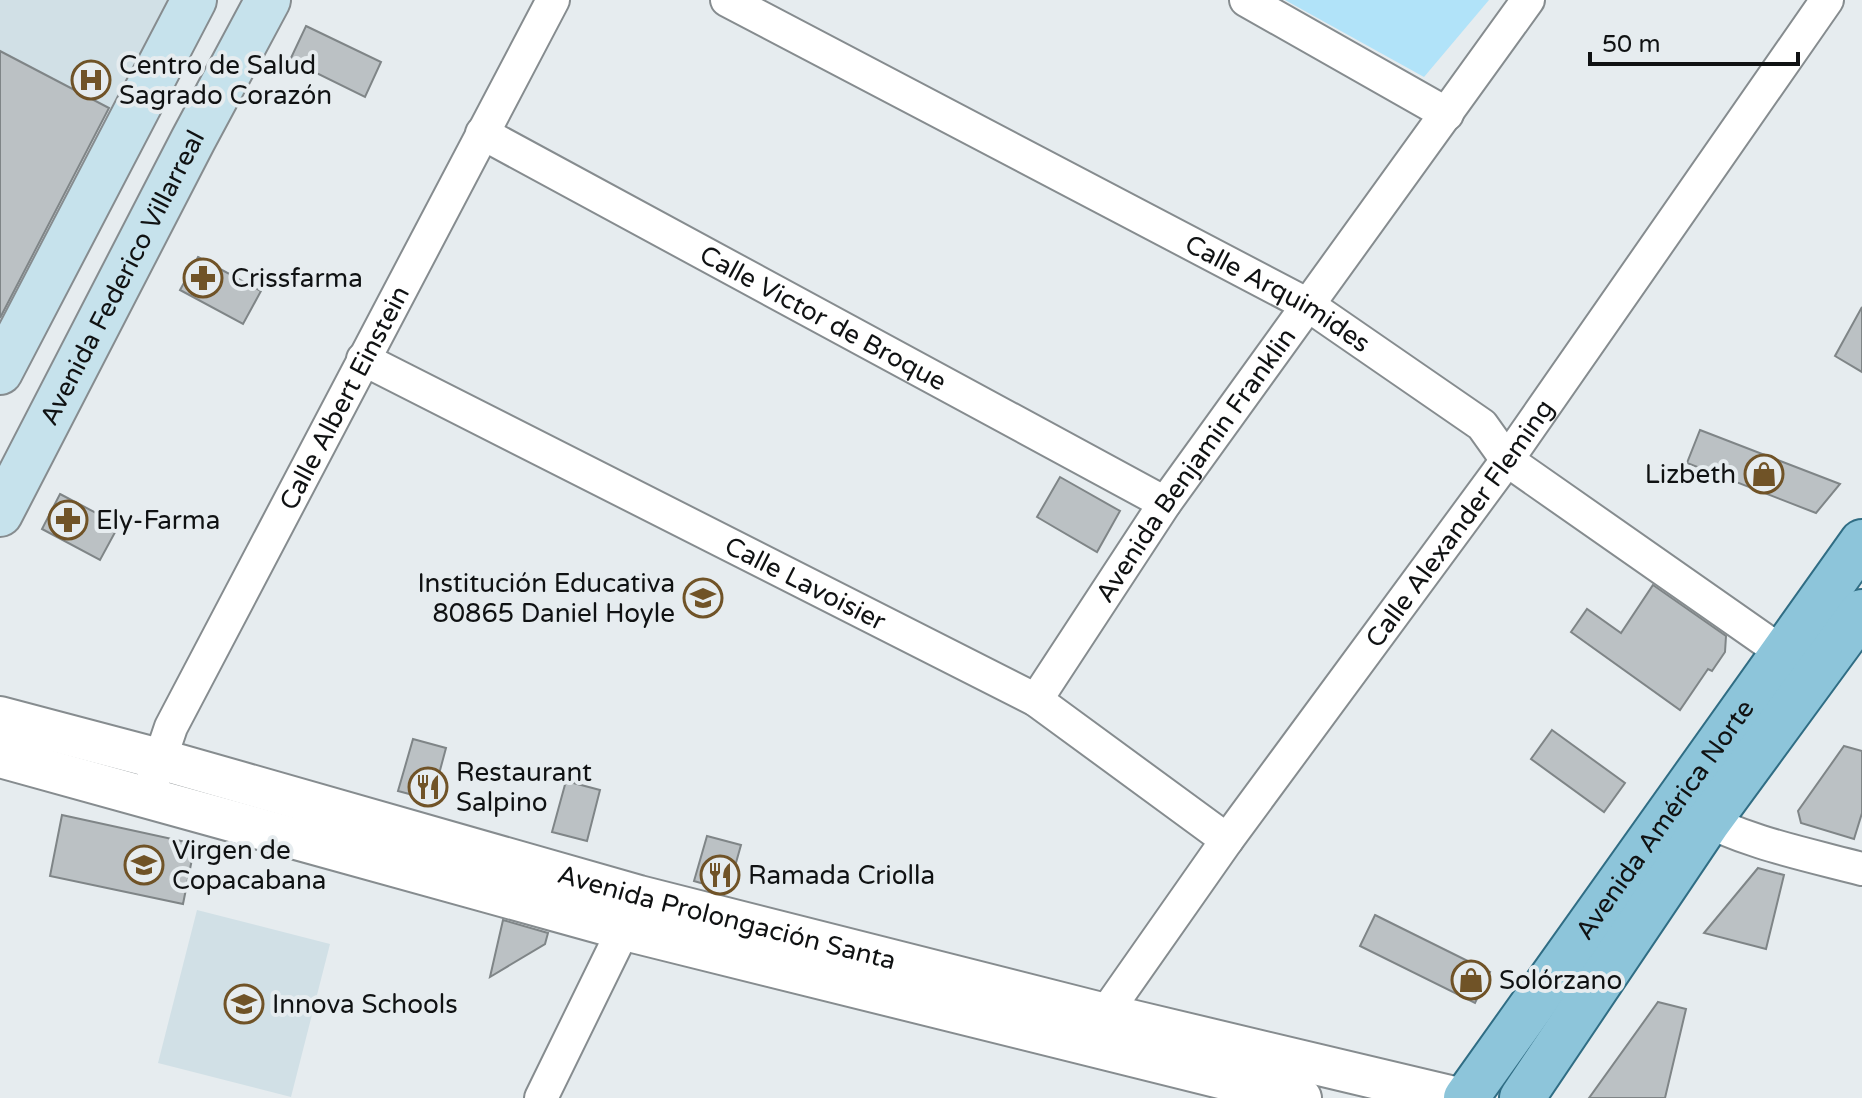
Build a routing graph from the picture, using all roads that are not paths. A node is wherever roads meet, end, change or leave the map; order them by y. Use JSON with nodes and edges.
{"nodes":[{"id":1,"x":194,"y":0,"type":"edge"},
{"id":2,"x":268,"y":0,"type":"edge"},
{"id":3,"x":553,"y":0,"type":"edge"},
{"id":4,"x":727,"y":0,"type":"edge"},
{"id":5,"x":1246,"y":0,"type":"edge"},
{"id":6,"x":1528,"y":0,"type":"edge"},
{"id":7,"x":1827,"y":0,"type":"edge"},
{"id":8,"x":137,"y":108,"type":"junction"},
{"id":9,"x":1447,"y":114,"type":"junction"},
{"id":10,"x":482,"y":133,"type":"junction"},
{"id":11,"x":193,"y":140,"type":"junction"},
{"id":12,"x":1308,"y":305,"type":"junction"},
{"id":13,"x":363,"y":359,"type":"junction"},
{"id":14,"x":0,"y":372,"type":"edge"},
{"id":15,"x":1507,"y":460,"type":"junction"},
{"id":16,"x":1165,"y":503,"type":"junction"},
{"id":17,"x":0,"y":514,"type":"edge"},
{"id":18,"x":1862,"y":542,"type":"edge"},
{"id":19,"x":1862,"y":612,"type":"edge"},
{"id":20,"x":1783,"y":653,"type":"junction"},
{"id":21,"x":1036,"y":700,"type":"junction"},
{"id":22,"x":0,"y":717,"type":"edge"},
{"id":23,"x":0,"y":757,"type":"edge"},
{"id":24,"x":159,"y":759,"type":"junction"},
{"id":25,"x":147,"y":799,"type":"junction"},
{"id":26,"x":1692,"y":813,"type":"junction"},
{"id":27,"x":1227,"y":840,"type":"junction"},
{"id":28,"x":1862,"y":869,"type":"edge"},
{"id":29,"x":632,"y":913,"type":"junction"},
{"id":30,"x":1100,"y":1031,"type":"junction"},
{"id":31,"x":541,"y":1098,"type":"edge"},
{"id":32,"x":1301,"y":1098,"type":"edge"},
{"id":33,"x":1458,"y":1098,"type":"edge"},
{"id":34,"x":1466,"y":1098,"type":"edge"},
{"id":35,"x":1522,"y":1098,"type":"edge"}],
"edges":[{"from":1,"to":8,"type":"main road"},
{"from":2,"to":11,"type":"main road","name":"Avenida Federico Villarreal"},
{"from":3,"to":10,"type":"street","name":"Calle Albert Einstein"},
{"from":4,"to":12,"type":"street","name":"Calle Arquimides"},
{"from":5,"to":9,"type":"street"},
{"from":6,"to":9,"type":"street","name":"Avenida Benjamin Franklin"},
{"from":7,"to":15,"type":"street","name":"Calle Alexander Fleming"},
{"from":8,"to":11,"type":"main road"},
{"from":8,"to":14,"type":"main road"},
{"from":9,"to":12,"type":"street","name":"Avenida Benjamin Franklin"},
{"from":10,"to":13,"type":"street","name":"Calle Albert Einstein"},
{"from":10,"to":16,"type":"street","name":"Calle Victor de Broque"},
{"from":11,"to":17,"type":"main road","name":"Avenida Federico Villarreal"},
{"from":12,"to":15,"type":"street","name":"Calle Arquimides"},
{"from":12,"to":16,"type":"street","name":"Avenida Benjamin Franklin"},
{"from":13,"to":21,"type":"street","name":"Calle Lavoisier"},
{"from":13,"to":24,"type":"street","name":"Calle Albert Einstein"},
{"from":15,"to":20,"type":"street","name":"Calle Arquimides"},
{"from":15,"to":27,"type":"street","name":"Calle Alexander Fleming"},
{"from":16,"to":21,"type":"street","name":"Avenida Benjamin Franklin"},
{"from":18,"to":20,"type":"main road","name":"Avenida América Norte"},
{"from":19,"to":26,"type":"main road","name":"Avenida América Norte"},
{"from":20,"to":26,"type":"main road","name":"Avenida América Norte"},
{"from":21,"to":27,"type":"street","name":"Calle Lavoisier"},
{"from":22,"to":24,"type":"street","name":"Avenida Prolongación Santa"},
{"from":23,"to":25,"type":"street","name":"Avenida Prolongación Santa"},
{"from":24,"to":25,"type":"street","name":"Calle Albert Einstein"},
{"from":24,"to":29,"type":"street","name":"Avenida Prolongación Santa"},
{"from":25,"to":29,"type":"street","name":"Avenida Prolongación Santa"},
{"from":26,"to":28,"type":"street"},
{"from":26,"to":34,"type":"main road","name":"Avenida América Norte"},
{"from":26,"to":35,"type":"main road","name":"Avenida América Norte"},
{"from":27,"to":30,"type":"street","name":"Calle Alexander Fleming"},
{"from":29,"to":30,"type":"street","name":"Avenida Prolongación Santa"},
{"from":29,"to":31,"type":"street"},
{"from":30,"to":32,"type":"street","name":"Avenida Prolongación Santa"},
{"from":30,"to":33,"type":"street","name":"Avenida Prolongación Santa"}]}
